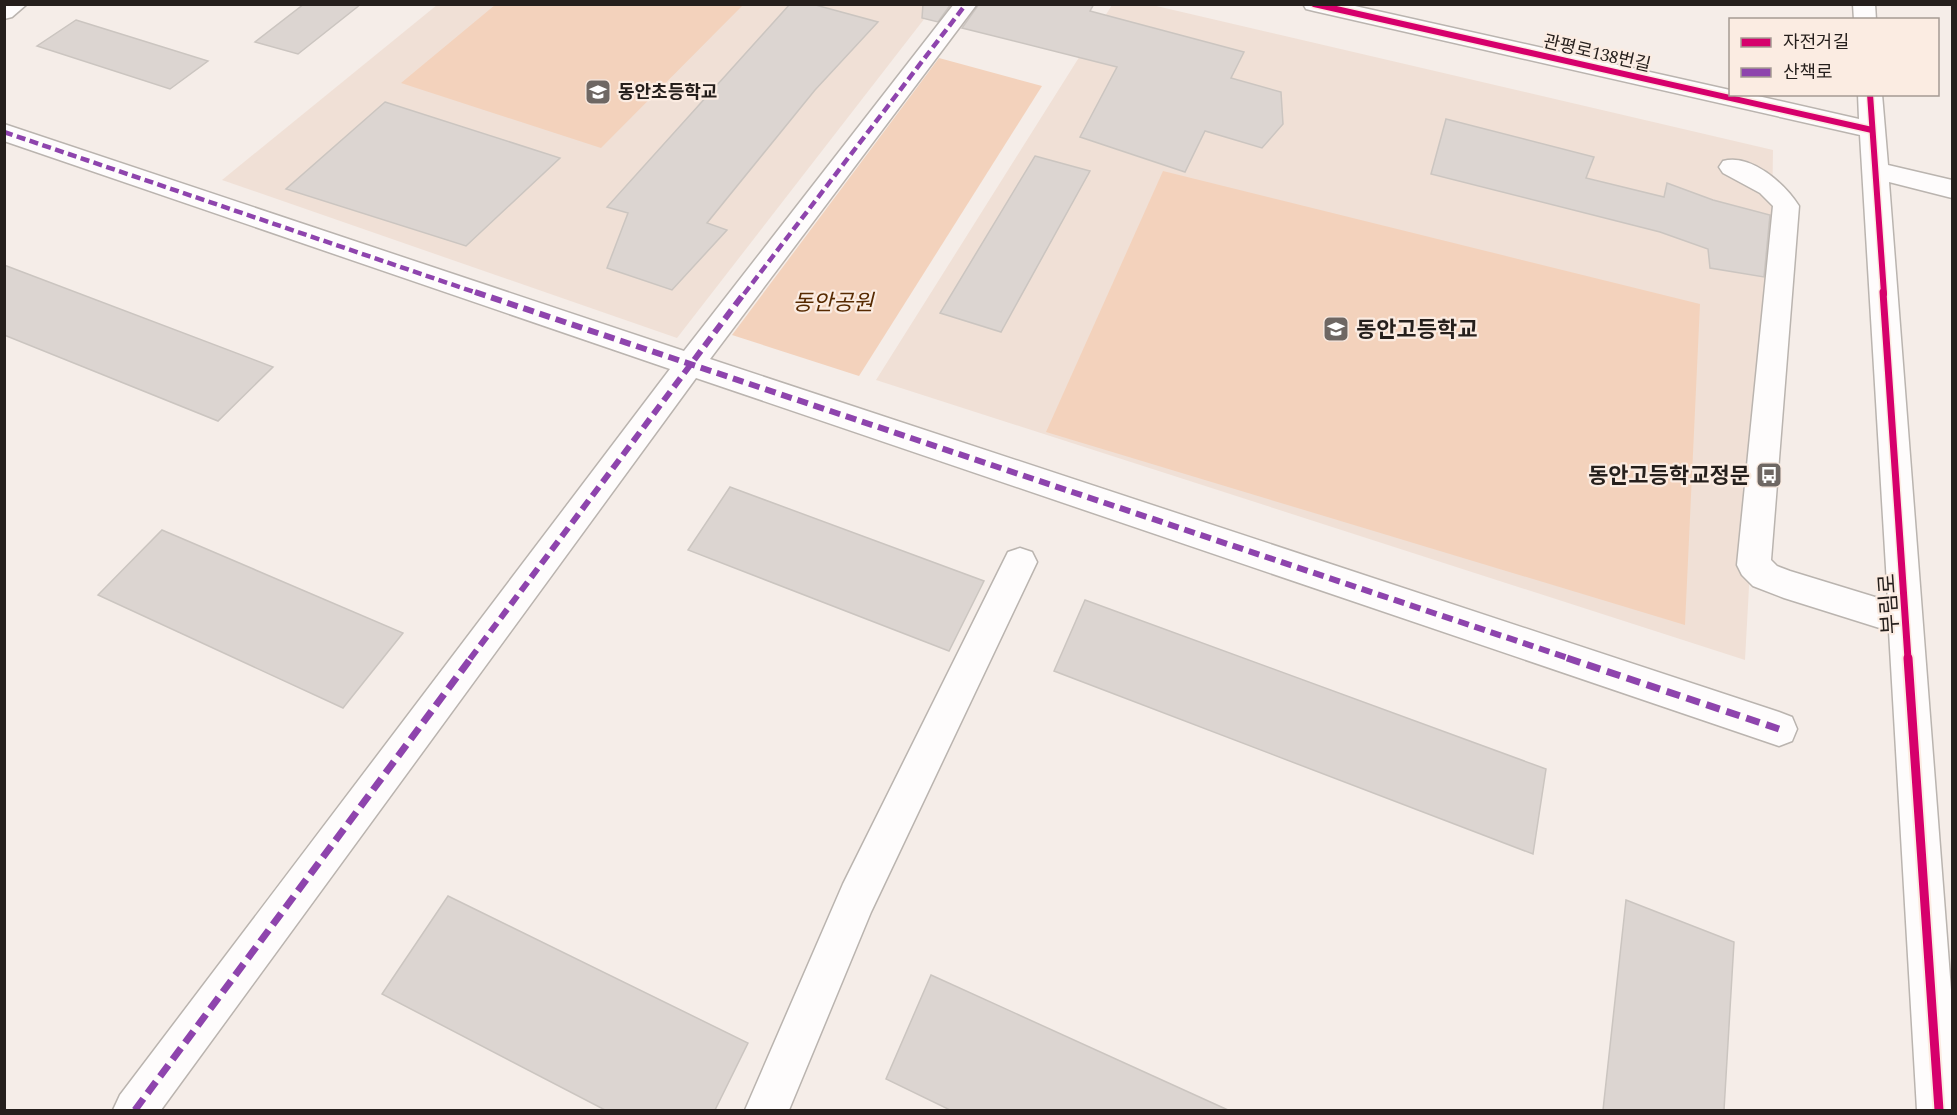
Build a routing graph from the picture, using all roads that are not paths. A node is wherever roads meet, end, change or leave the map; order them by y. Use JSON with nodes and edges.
{"nodes":[{"id":1,"x":16,"y":4,"type":"edge"},
{"id":2,"x":966,"y":4,"type":"edge"},
{"id":3,"x":1314,"y":4,"type":"edge"},
{"id":4,"x":4,"y":12,"type":"edge"},
{"id":5,"x":1870,"y":96,"type":"edge"},
{"id":6,"x":1872,"y":130,"type":"junction"},
{"id":7,"x":4,"y":132,"type":"edge"},
{"id":8,"x":1732,"y":167,"type":"dead end"},
{"id":9,"x":1874,"y":170,"type":"junction"},
{"id":10,"x":1953,"y":189,"type":"edge"},
{"id":11,"x":690,"y":364,"type":"junction"},
{"id":12,"x":1020,"y":562,"type":"dead end"},
{"id":13,"x":1907,"y":622,"type":"junction"},
{"id":14,"x":1779,"y":729,"type":"dead end"},
{"id":15,"x":135,"y":1110,"type":"edge"},
{"id":16,"x":767,"y":1110,"type":"edge"},
{"id":17,"x":1939,"y":1110,"type":"edge"}],
"edges":[{"from":1,"to":4,"type":"street"},
{"from":2,"to":11,"type":"street"},
{"from":3,"to":6,"type":"street","name":"관평로138번길"},
{"from":5,"to":6,"type":"street","name":"부림로"},
{"from":6,"to":9,"type":"street","name":"부림로"},
{"from":7,"to":11,"type":"street"},
{"from":8,"to":13,"type":"street"},
{"from":9,"to":10,"type":"street"},
{"from":9,"to":13,"type":"street","name":"부림로"},
{"from":11,"to":14,"type":"street"},
{"from":11,"to":15,"type":"street"},
{"from":12,"to":16,"type":"street"},
{"from":13,"to":17,"type":"street","name":"부림로"}]}
